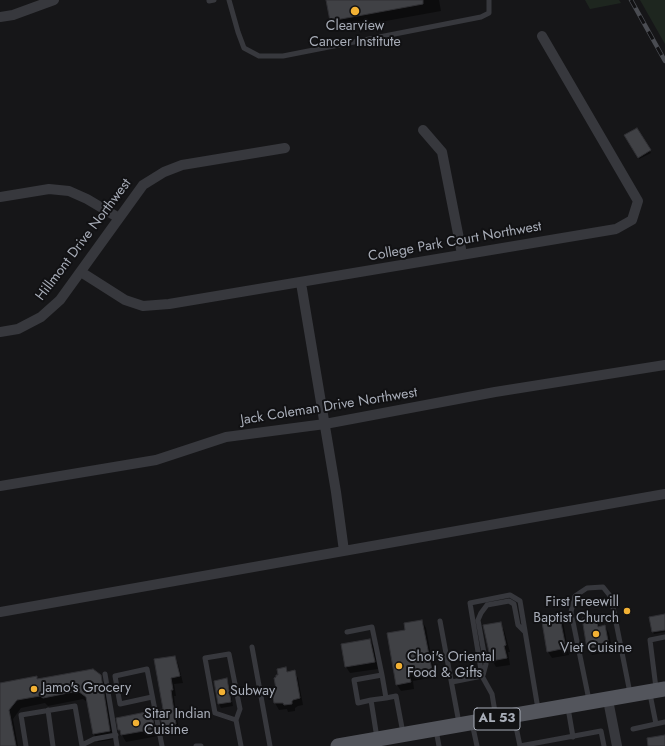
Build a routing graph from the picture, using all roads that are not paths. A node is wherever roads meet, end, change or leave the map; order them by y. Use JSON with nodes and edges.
{"nodes":[{"id":1,"x":54,"y":0,"type":"edge"},
{"id":2,"x":230,"y":0,"type":"edge"},
{"id":3,"x":489,"y":0,"type":"edge"},
{"id":4,"x":0,"y":17,"type":"edge"},
{"id":5,"x":542,"y":36,"type":"dead end"},
{"id":6,"x":423,"y":130,"type":"dead end"},
{"id":7,"x":285,"y":148,"type":"dead end"},
{"id":8,"x":0,"y":197,"type":"edge"},
{"id":9,"x":119,"y":218,"type":"junction"},
{"id":10,"x":462,"y":254,"type":"junction"},
{"id":11,"x":81,"y":272,"type":"junction"},
{"id":12,"x":301,"y":283,"type":"junction"},
{"id":13,"x":0,"y":332,"type":"edge"},
{"id":14,"x":665,"y":365,"type":"edge"},
{"id":15,"x":325,"y":424,"type":"junction"},
{"id":16,"x":0,"y":486,"type":"edge"},
{"id":17,"x":665,"y":494,"type":"edge"},
{"id":18,"x":344,"y":551,"type":"junction"},
{"id":19,"x":0,"y":612,"type":"edge"},
{"id":20,"x":440,"y":620,"type":"dead end"},
{"id":21,"x":347,"y":632,"type":"dead end"},
{"id":22,"x":525,"y":632,"type":"junction"},
{"id":23,"x":665,"y":637,"type":"edge"},
{"id":24,"x":252,"y":647,"type":"dead end"},
{"id":25,"x":105,"y":674,"type":"dead end"},
{"id":26,"x":382,"y":675,"type":"junction"},
{"id":27,"x":482,"y":676,"type":"junction"},
{"id":28,"x":452,"y":682,"type":"junction"},
{"id":29,"x":657,"y":691,"type":"edge"},
{"id":30,"x":630,"y":696,"type":"junction"},
{"id":31,"x":152,"y":697,"type":"junction"},
{"id":32,"x":386,"y":698,"type":"junction"},
{"id":33,"x":370,"y":700,"type":"junction"},
{"id":34,"x":608,"y":700,"type":"junction"},
{"id":35,"x":590,"y":703,"type":"junction"},
{"id":36,"x":568,"y":707,"type":"junction"},
{"id":37,"x":48,"y":710,"type":"junction"},
{"id":38,"x":538,"y":712,"type":"junction"},
{"id":39,"x":513,"y":716,"type":"junction"},
{"id":40,"x":496,"y":719,"type":"junction"},
{"id":41,"x":236,"y":720,"type":"junction"},
{"id":42,"x":665,"y":722,"type":"edge"},
{"id":43,"x":465,"y":723,"type":"junction"},
{"id":44,"x":656,"y":724,"type":"junction"},
{"id":45,"x":436,"y":728,"type":"junction"},
{"id":46,"x":633,"y":729,"type":"dead end"},
{"id":47,"x":116,"y":735,"type":"junction"},
{"id":48,"x":573,"y":737,"type":"junction"},
{"id":49,"x":390,"y":738,"type":"junction"},
{"id":50,"x":26,"y":746,"type":"edge"},
{"id":51,"x":53,"y":746,"type":"edge"},
{"id":52,"x":82,"y":746,"type":"edge"},
{"id":53,"x":117,"y":746,"type":"edge"},
{"id":54,"x":162,"y":746,"type":"edge"},
{"id":55,"x":196,"y":746,"type":"edge"},
{"id":56,"x":201,"y":746,"type":"edge"},
{"id":57,"x":241,"y":746,"type":"edge"},
{"id":58,"x":270,"y":746,"type":"edge"},
{"id":59,"x":338,"y":746,"type":"edge"},
{"id":60,"x":439,"y":746,"type":"edge"},
{"id":61,"x":477,"y":746,"type":"edge"},
{"id":62,"x":519,"y":746,"type":"edge"},
{"id":63,"x":604,"y":746,"type":"edge"},
{"id":64,"x":617,"y":746,"type":"edge"}],
"edges":[{"from":1,"to":4,"type":"street"},
{"from":2,"to":3,"type":"lane"},
{"from":5,"to":10,"type":"street","name":"College Park Court Northwest"},
{"from":6,"to":10,"type":"street"},
{"from":7,"to":9,"type":"street","name":"Hillmont Drive Northwest"},
{"from":8,"to":9,"type":"street"},
{"from":9,"to":11,"type":"street","name":"Hillmont Drive Northwest"},
{"from":10,"to":12,"type":"street","name":"College Park Court Northwest"},
{"from":11,"to":12,"type":"street","name":"College Park Court Northwest"},
{"from":11,"to":13,"type":"street","name":"Hillmont Drive Northwest"},
{"from":12,"to":15,"type":"street"},
{"from":14,"to":15,"type":"street","name":"Jack Coleman Drive Northwest"},
{"from":15,"to":16,"type":"street","name":"Jack Coleman Drive Northwest"},
{"from":15,"to":18,"type":"street"},
{"from":17,"to":18,"type":"street"},
{"from":18,"to":19,"type":"street"},
{"from":20,"to":28,"type":"lane"},
{"from":21,"to":26,"type":"lane"},
{"from":22,"to":27,"type":"lane"},
{"from":22,"to":27,"type":"lane"},
{"from":22,"to":38,"type":"lane"},
{"from":23,"to":29,"type":"lane"},
{"from":24,"to":58,"type":"lane"},
{"from":25,"to":47,"type":"lane"},
{"from":26,"to":32,"type":"lane"},
{"from":26,"to":33,"type":"lane"},
{"from":27,"to":28,"type":"lane"},
{"from":27,"to":40,"type":"lane"},
{"from":28,"to":43,"type":"lane"},
{"from":29,"to":30,"type":"main road","number":"AL 53"},
{"from":29,"to":44,"type":"lane"},
{"from":30,"to":34,"type":"main road","number":"AL 53"},
{"from":30,"to":35,"type":"lane"},
{"from":31,"to":31,"type":"lane"},
{"from":31,"to":54,"type":"lane"},
{"from":32,"to":33,"type":"lane"},
{"from":32,"to":49,"type":"lane"},
{"from":33,"to":49,"type":"lane"},
{"from":34,"to":35,"type":"main road","number":"AL 53"},
{"from":34,"to":64,"type":"street"},
{"from":35,"to":36,"type":"main road","number":"AL 53"},
{"from":36,"to":38,"type":"main road","number":"AL 53"},
{"from":36,"to":48,"type":"lane"},
{"from":37,"to":50,"type":"lane"},
{"from":37,"to":51,"type":"lane"},
{"from":37,"to":52,"type":"lane"},
{"from":38,"to":39,"type":"main road","number":"AL 53"},
{"from":39,"to":40,"type":"main road","number":"AL 53"},
{"from":39,"to":62,"type":"lane"},
{"from":40,"to":43,"type":"main road","number":"AL 53"},
{"from":41,"to":41,"type":"lane"},
{"from":41,"to":57,"type":"lane"},
{"from":42,"to":44,"type":"lane"},
{"from":43,"to":45,"type":"main road","number":"AL 53"},
{"from":43,"to":61,"type":"lane"},
{"from":44,"to":46,"type":"lane"},
{"from":45,"to":49,"type":"main road","number":"AL 53"},
{"from":45,"to":60,"type":"lane"},
{"from":47,"to":52,"type":"lane"},
{"from":47,"to":53,"type":"lane"},
{"from":48,"to":62,"type":"lane"},
{"from":48,"to":63,"type":"lane"},
{"from":49,"to":59,"type":"main road","number":"AL 53"},
{"from":55,"to":56,"type":"lane"}]}
